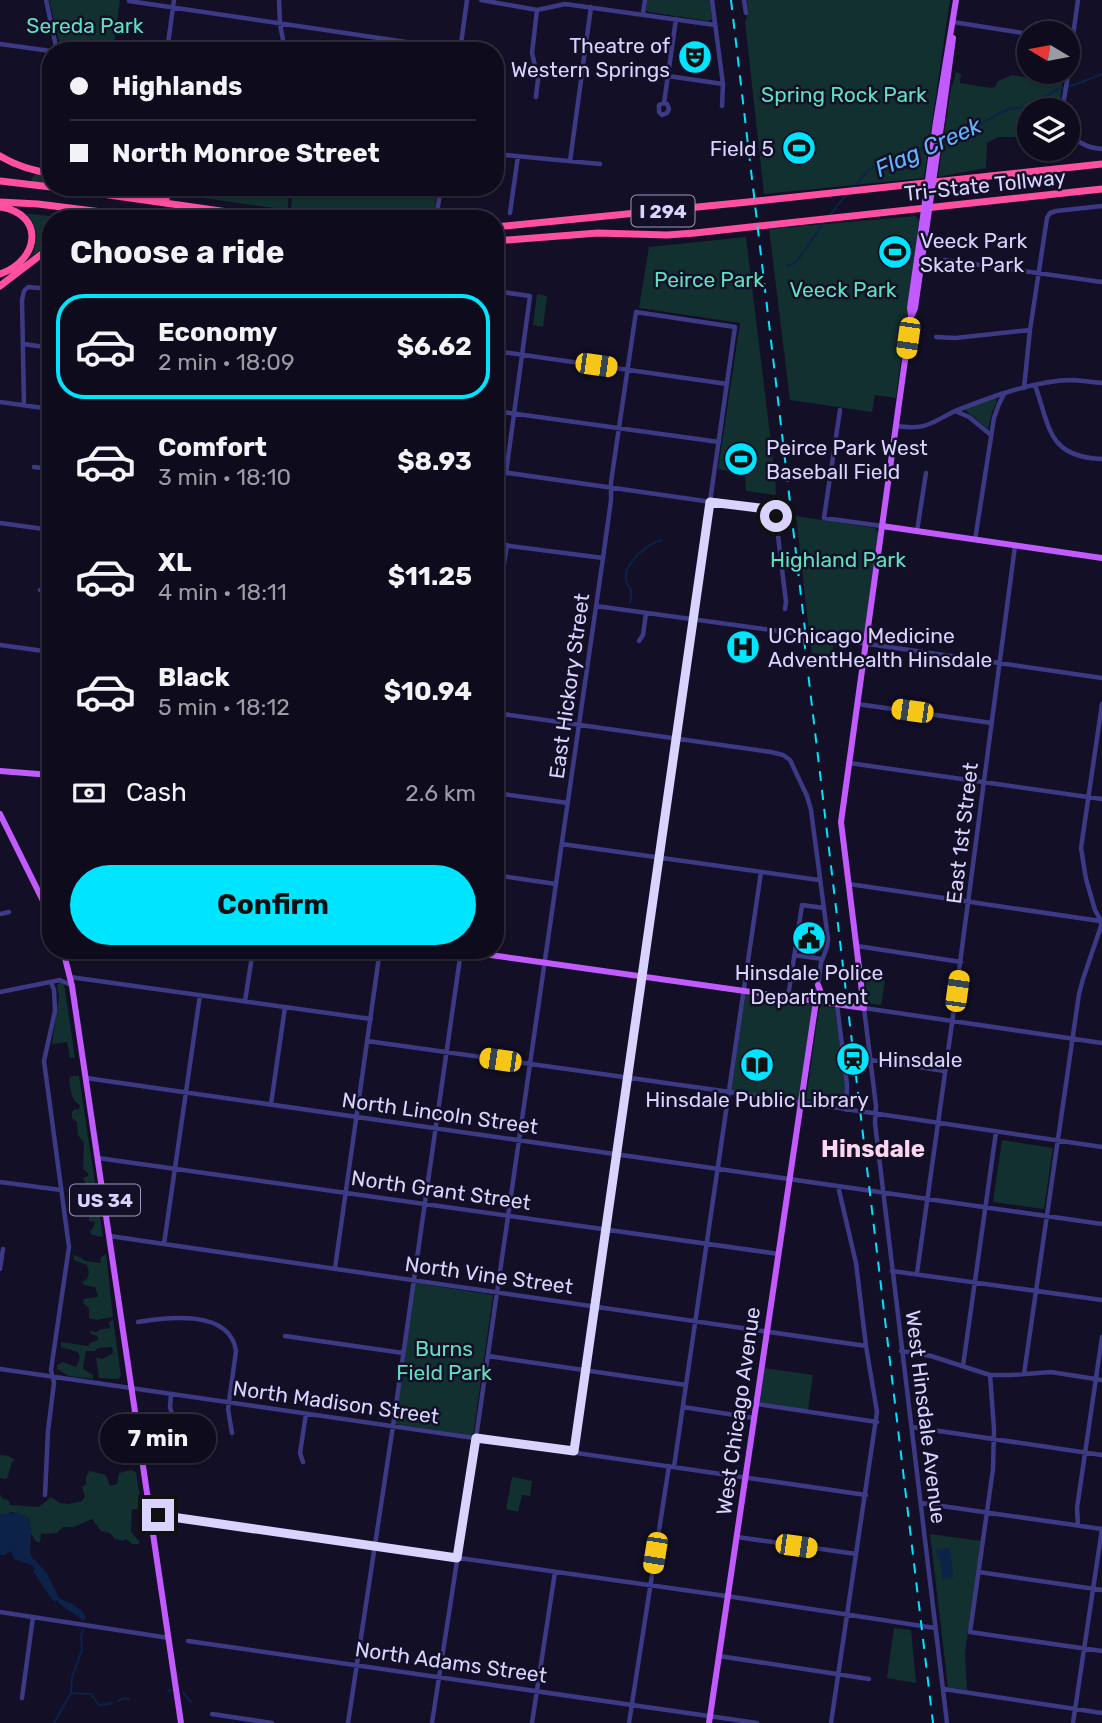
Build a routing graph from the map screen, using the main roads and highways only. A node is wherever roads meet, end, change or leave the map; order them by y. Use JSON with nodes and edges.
{"nodes":[{"id":1,"x":956,"y":0,"type":"edge"},
{"id":2,"x":0,"y":156,"type":"edge"},
{"id":3,"x":1102,"y":164,"type":"edge"},
{"id":4,"x":42,"y":172,"type":"edge"},
{"id":5,"x":0,"y":181,"type":"edge"},
{"id":6,"x":42,"y":186,"type":"edge"},
{"id":7,"x":1102,"y":189,"type":"edge"},
{"id":8,"x":119,"y":196,"type":"edge"},
{"id":9,"x":153,"y":196,"type":"edge"},
{"id":10,"x":0,"y":204,"type":"edge"},
{"id":11,"x":194,"y":206,"type":"junction"},
{"id":12,"x":86,"y":210,"type":"edge"},
{"id":13,"x":220,"y":210,"type":"edge"},
{"id":14,"x":504,"y":226,"type":"edge"},
{"id":15,"x":504,"y":240,"type":"edge"},
{"id":16,"x":42,"y":254,"type":"edge"},
{"id":17,"x":0,"y":274,"type":"edge"},
{"id":18,"x":0,"y":286,"type":"edge"},
{"id":19,"x":882,"y":526,"type":"junction"},
{"id":20,"x":1102,"y":558,"type":"edge"},
{"id":21,"x":0,"y":771,"type":"edge"},
{"id":22,"x":42,"y":774,"type":"edge"},
{"id":23,"x":0,"y":814,"type":"edge"},
{"id":24,"x":42,"y":899,"type":"edge"},
{"id":25,"x":504,"y":957,"type":"edge"},
{"id":26,"x":65,"y":959,"type":"edge"},
{"id":27,"x":818,"y":985,"type":"road end"},
{"id":28,"x":816,"y":1001,"type":"junction"},
{"id":29,"x":837,"y":1004,"type":"junction"},
{"id":30,"x":709,"y":1720,"type":"edge"},
{"id":31,"x":181,"y":1723,"type":"edge"}],
"edges":[{"from":1,"to":19,"type":"main road","bridge":true},
{"from":2,"to":4,"type":"highway"},
{"from":3,"to":14,"type":"highway","name":"Tri-State Tollway","number":"I 294"},
{"from":5,"to":6,"type":"highway"},
{"from":7,"to":15,"type":"highway","name":"Tri-State Tollway","number":"I 294"},
{"from":8,"to":11,"type":"highway"},
{"from":9,"to":11,"type":"highway"},
{"from":10,"to":12,"type":"highway"},
{"from":10,"to":17,"type":"highway"},
{"from":11,"to":13,"type":"highway"},
{"from":16,"to":18,"type":"highway"},
{"from":19,"to":20,"type":"main road"},
{"from":19,"to":29,"type":"main road"},
{"from":21,"to":22,"type":"main road"},
{"from":23,"to":24,"type":"main road"},
{"from":25,"to":28,"type":"main road"},
{"from":26,"to":31,"type":"main road","number":"US 34"},
{"from":27,"to":29,"type":"main road"},
{"from":28,"to":29,"type":"main road"},
{"from":28,"to":30,"type":"main road","name":"West Chicago Avenue"}]}
